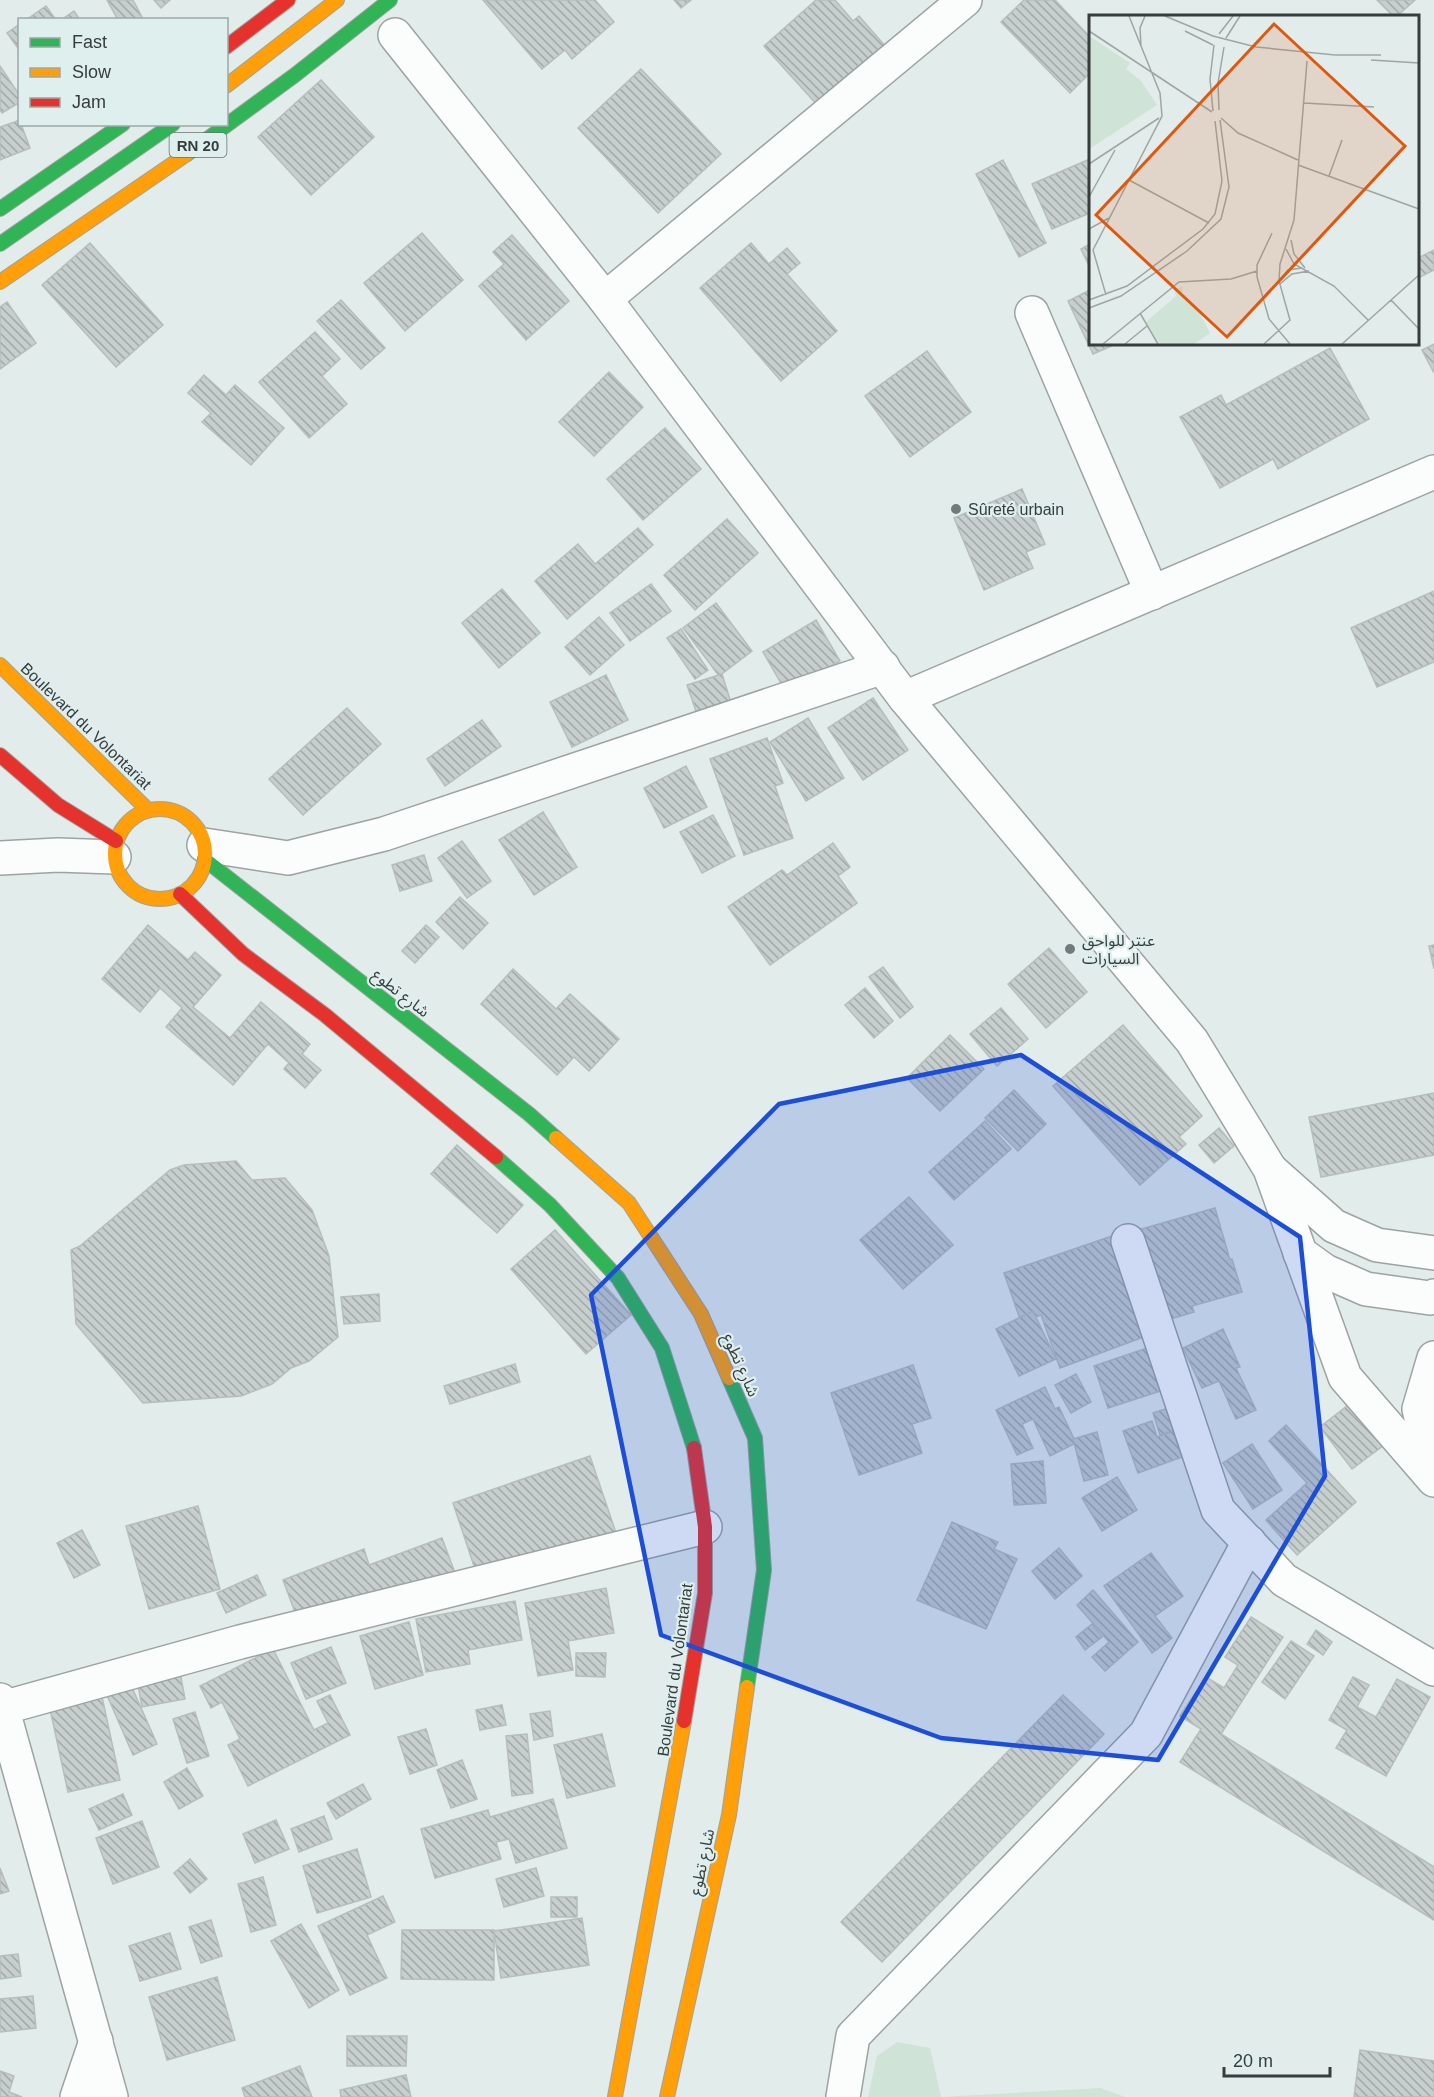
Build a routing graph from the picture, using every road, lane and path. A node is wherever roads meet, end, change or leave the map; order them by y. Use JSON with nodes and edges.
{"nodes":[{"id":1,"x":288,"y":0,"type":"edge"},
{"id":2,"x":337,"y":0,"type":"edge"},
{"id":3,"x":390,"y":0,"type":"edge"},
{"id":4,"x":965,"y":0,"type":"edge"},
{"id":5,"x":395,"y":35,"type":"dead end"},
{"id":6,"x":228,"y":45,"type":"edge"},
{"id":7,"x":228,"y":84,"type":"edge"},
{"id":8,"x":228,"y":123,"type":"edge"},
{"id":9,"x":120,"y":126,"type":"edge"},
{"id":10,"x":170,"y":126,"type":"edge"},
{"id":11,"x":224,"y":126,"type":"edge"},
{"id":12,"x":0,"y":209,"type":"edge"},
{"id":13,"x":0,"y":244,"type":"edge"},
{"id":14,"x":0,"y":282,"type":"edge"},
{"id":15,"x":605,"y":299,"type":"junction"},
{"id":16,"x":1032,"y":313,"type":"dead end"},
{"id":17,"x":1434,"y":472,"type":"edge"},
{"id":18,"x":1152,"y":592,"type":"junction"},
{"id":19,"x":0,"y":665,"type":"edge"},
{"id":20,"x":883,"y":667,"type":"junction"},
{"id":21,"x":905,"y":698,"type":"junction"},
{"id":22,"x":0,"y":755,"type":"edge"},
{"id":23,"x":148,"y":810,"type":"junction"},
{"id":24,"x":115,"y":849,"type":"junction"},
{"id":25,"x":204,"y":852,"type":"junction"},
{"id":26,"x":0,"y":858,"type":"edge"},
{"id":27,"x":180,"y":894,"type":"junction"},
{"id":28,"x":1270,"y":1169,"type":"junction"},
{"id":29,"x":1128,"y":1240,"type":"dead end"},
{"id":30,"x":1300,"y":1253,"type":"junction"},
{"id":31,"x":1434,"y":1253,"type":"edge"},
{"id":32,"x":1434,"y":1296,"type":"edge"},
{"id":33,"x":1434,"y":1358,"type":"edge"},
{"id":34,"x":1434,"y":1478,"type":"edge"},
{"id":35,"x":705,"y":1527,"type":"junction"},
{"id":36,"x":1249,"y":1542,"type":"junction"},
{"id":37,"x":1434,"y":1669,"type":"edge"},
{"id":38,"x":1,"y":1704,"type":"edge"},
{"id":39,"x":96,"y":2042,"type":"junction"},
{"id":40,"x":77,"y":2097,"type":"edge"},
{"id":41,"x":111,"y":2097,"type":"edge"},
{"id":42,"x":615,"y":2097,"type":"edge"},
{"id":43,"x":667,"y":2097,"type":"edge"},
{"id":44,"x":843,"y":2097,"type":"edge"}],
"edges":[{"from":1,"to":6,"type":"main road"},
{"from":2,"to":7,"type":"main road"},
{"from":3,"to":8,"type":"main road","number":"RN 20"},
{"from":4,"to":15,"type":"street"},
{"from":5,"to":15,"type":"street"},
{"from":9,"to":12,"type":"main road"},
{"from":10,"to":13,"type":"main road","number":"RN 20"},
{"from":11,"to":14,"type":"main road","number":"RN 20"},
{"from":15,"to":20,"type":"street"},
{"from":16,"to":18,"type":"street"},
{"from":17,"to":18,"type":"street"},
{"from":18,"to":21,"type":"street"},
{"from":19,"to":23,"type":"main road","name":"Boulevard du Volontariat"},
{"from":20,"to":21,"type":"street"},
{"from":20,"to":25,"type":"street"},
{"from":21,"to":28,"type":"street"},
{"from":22,"to":24,"type":"main road"},
{"from":23,"to":24,"type":"main road"},
{"from":23,"to":25,"type":"main road"},
{"from":24,"to":26,"type":"street"},
{"from":24,"to":27,"type":"main road"},
{"from":25,"to":27,"type":"main road"},
{"from":25,"to":43,"type":"main road","name":"شارع تطوع"},
{"from":27,"to":35,"type":"main road","name":"Boulevard du Volontariat"},
{"from":28,"to":30,"type":"street"},
{"from":28,"to":31,"type":"street"},
{"from":29,"to":36,"type":"street"},
{"from":30,"to":32,"type":"street"},
{"from":30,"to":34,"type":"street"},
{"from":33,"to":34,"type":"street"},
{"from":35,"to":38,"type":"street"},
{"from":35,"to":42,"type":"main road","name":"Boulevard du Volontariat"},
{"from":36,"to":37,"type":"street"},
{"from":36,"to":44,"type":"street"},
{"from":38,"to":39,"type":"street"},
{"from":39,"to":40,"type":"street"},
{"from":39,"to":41,"type":"street"}]}
